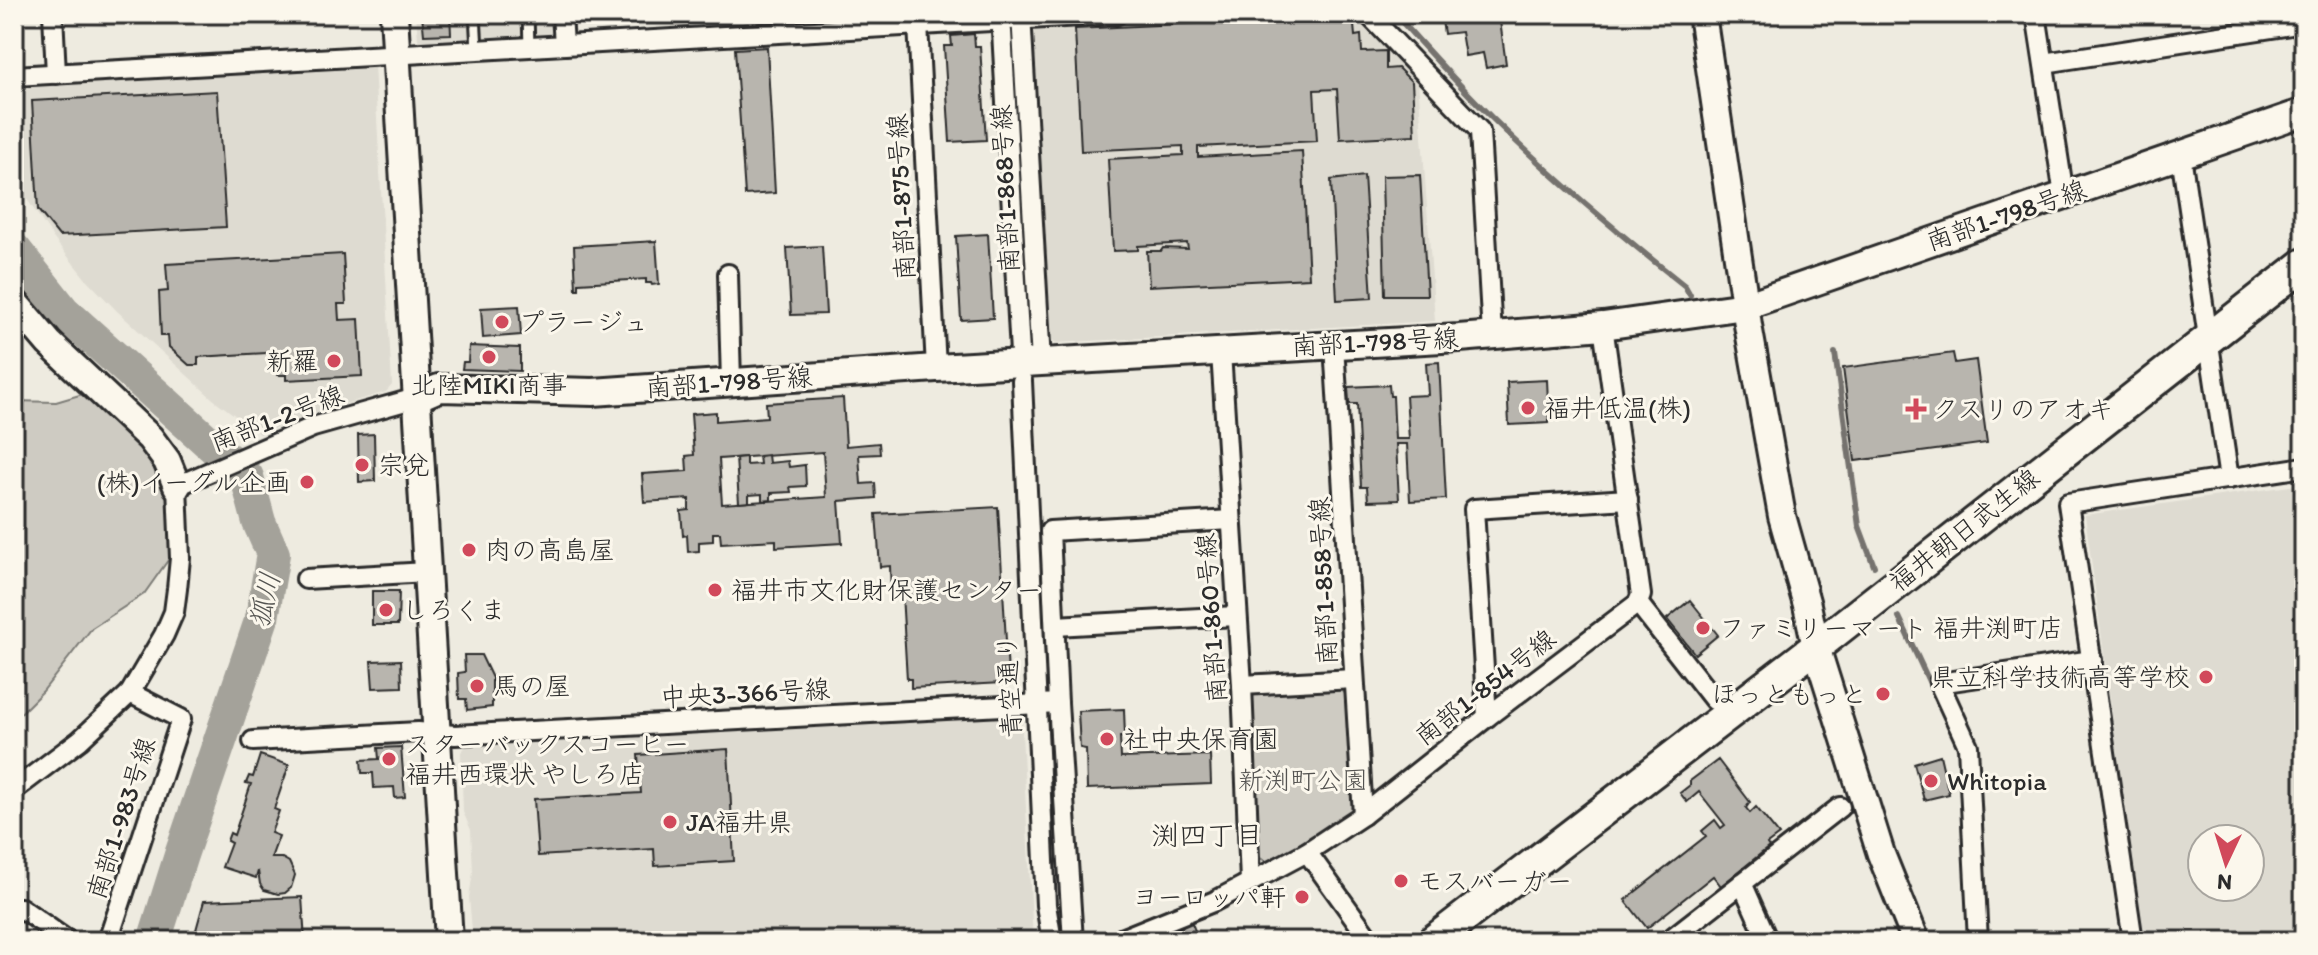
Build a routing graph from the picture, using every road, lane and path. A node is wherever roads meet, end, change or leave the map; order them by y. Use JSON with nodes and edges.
{"nodes":[{"id":1,"x":53,"y":14,"type":"edge"},
{"id":2,"x":394,"y":14,"type":"edge"},
{"id":3,"x":475,"y":14,"type":"edge"},
{"id":4,"x":528,"y":14,"type":"edge"},
{"id":5,"x":562,"y":14,"type":"edge"},
{"id":6,"x":1117,"y":14,"type":"edge"},
{"id":7,"x":1368,"y":14,"type":"edge"},
{"id":8,"x":1702,"y":14,"type":"edge"},
{"id":9,"x":2036,"y":14,"type":"edge"},
{"id":10,"x":1021,"y":17,"type":"edge"},
{"id":11,"x":971,"y":18,"type":"edge"},
{"id":12,"x":2304,"y":23,"type":"edge"},
{"id":13,"x":918,"y":24,"type":"junction"},
{"id":14,"x":1002,"y":31,"type":"dead end"},
{"id":15,"x":564,"y":45,"type":"junction"},
{"id":16,"x":529,"y":47,"type":"junction"},
{"id":17,"x":477,"y":50,"type":"junction"},
{"id":18,"x":396,"y":56,"type":"junction"},
{"id":19,"x":2044,"y":63,"type":"junction"},
{"id":20,"x":56,"y":74,"type":"junction"},
{"id":21,"x":14,"y":76,"type":"edge"},
{"id":22,"x":2304,"y":112,"type":"edge"},
{"id":23,"x":2181,"y":155,"type":"junction"},
{"id":24,"x":2064,"y":195,"type":"junction"},
{"id":25,"x":2304,"y":264,"type":"edge"},
{"id":26,"x":728,"y":274,"type":"dead end"},
{"id":27,"x":14,"y":302,"type":"edge"},
{"id":28,"x":1745,"y":306,"type":"junction"},
{"id":29,"x":1603,"y":326,"type":"junction"},
{"id":30,"x":24,"y":330,"type":"edge"},
{"id":31,"x":1492,"y":335,"type":"junction"},
{"id":32,"x":2208,"y":338,"type":"junction"},
{"id":33,"x":1334,"y":345,"type":"junction"},
{"id":34,"x":1221,"y":352,"type":"junction"},
{"id":35,"x":1030,"y":358,"type":"junction"},
{"id":36,"x":936,"y":368,"type":"junction"},
{"id":37,"x":1022,"y":381,"type":"dead end"},
{"id":38,"x":731,"y":382,"type":"junction"},
{"id":39,"x":416,"y":398,"type":"junction"},
{"id":40,"x":2304,"y":467,"type":"edge"},
{"id":41,"x":2229,"y":479,"type":"junction"},
{"id":42,"x":177,"y":486,"type":"junction"},
{"id":43,"x":1628,"y":499,"type":"junction"},
{"id":44,"x":1231,"y":520,"type":"junction"},
{"id":45,"x":427,"y":572,"type":"junction"},
{"id":46,"x":306,"y":579,"type":"dead end"},
{"id":47,"x":1638,"y":603,"type":"junction"},
{"id":48,"x":1236,"y":616,"type":"junction"},
{"id":49,"x":1055,"y":626,"type":"junction"},
{"id":50,"x":1816,"y":647,"type":"junction"},
{"id":51,"x":2092,"y":660,"type":"junction"},
{"id":52,"x":1354,"y":679,"type":"junction"},
{"id":53,"x":1242,"y":685,"type":"junction"},
{"id":54,"x":130,"y":693,"type":"junction"},
{"id":55,"x":1714,"y":700,"type":"dead end"},
{"id":56,"x":1036,"y":703,"type":"junction"},
{"id":57,"x":1058,"y":703,"type":"junction"},
{"id":58,"x":1487,"y":717,"type":"junction"},
{"id":59,"x":436,"y":734,"type":"junction"},
{"id":60,"x":253,"y":741,"type":"dead end"},
{"id":61,"x":14,"y":790,"type":"edge"},
{"id":62,"x":1840,"y":807,"type":"dead end"},
{"id":63,"x":1363,"y":815,"type":"junction"},
{"id":64,"x":1307,"y":852,"type":"junction"},
{"id":65,"x":1250,"y":882,"type":"junction"},
{"id":66,"x":1742,"y":883,"type":"junction"},
{"id":67,"x":14,"y":914,"type":"edge"},
{"id":68,"x":68,"y":941,"type":"edge"},
{"id":69,"x":108,"y":941,"type":"edge"},
{"id":70,"x":449,"y":941,"type":"edge"},
{"id":71,"x":1052,"y":941,"type":"edge"},
{"id":72,"x":1073,"y":941,"type":"edge"},
{"id":73,"x":1116,"y":941,"type":"edge"},
{"id":74,"x":1371,"y":941,"type":"edge"},
{"id":75,"x":1433,"y":941,"type":"edge"},
{"id":76,"x":1668,"y":941,"type":"edge"},
{"id":77,"x":1768,"y":941,"type":"edge"},
{"id":78,"x":1916,"y":941,"type":"edge"},
{"id":79,"x":1978,"y":941,"type":"edge"},
{"id":80,"x":2133,"y":941,"type":"edge"}],
"edges":[{"from":1,"to":20,"type":"street"},
{"from":2,"to":18,"type":"street"},
{"from":3,"to":17,"type":"lane"},
{"from":4,"to":16,"type":"lane"},
{"from":5,"to":15,"type":"street"},
{"from":6,"to":10,"type":"street"},
{"from":7,"to":31,"type":"street"},
{"from":8,"to":28,"type":"street"},
{"from":9,"to":19,"type":"street"},
{"from":10,"to":11,"type":"street"},
{"from":10,"to":35,"type":"street","name":"南部1-868号線"},
{"from":11,"to":13,"type":"street"},
{"from":12,"to":19,"type":"street"},
{"from":13,"to":15,"type":"street"},
{"from":13,"to":36,"type":"street","name":"南部1-875号線"},
{"from":14,"to":35,"type":"street"},
{"from":15,"to":16,"type":"street"},
{"from":16,"to":17,"type":"street"},
{"from":17,"to":18,"type":"street"},
{"from":18,"to":20,"type":"street"},
{"from":18,"to":39,"type":"street"},
{"from":19,"to":24,"type":"street"},
{"from":20,"to":21,"type":"street"},
{"from":22,"to":23,"type":"street","name":"南部1-798号線"},
{"from":23,"to":24,"type":"street","name":"南部1-798号線"},
{"from":23,"to":32,"type":"street"},
{"from":24,"to":28,"type":"street","name":"南部1-798号線"},
{"from":25,"to":32,"type":"main road","name":"福井朝日武生線"},
{"from":26,"to":38,"type":"street"},
{"from":27,"to":30,"type":"street"},
{"from":28,"to":29,"type":"street","name":"南部1-798号線"},
{"from":28,"to":50,"type":"street"},
{"from":29,"to":31,"type":"street","name":"南部1-798号線"},
{"from":29,"to":43,"type":"street"},
{"from":30,"to":42,"type":"street"},
{"from":31,"to":33,"type":"street","name":"南部1-798号線"},
{"from":32,"to":41,"type":"street"},
{"from":32,"to":50,"type":"main road","name":"福井朝日武生線"},
{"from":33,"to":34,"type":"street","name":"南部1-798号線"},
{"from":33,"to":52,"type":"street","name":"南部1-858号線"},
{"from":34,"to":35,"type":"street","name":"南部1-798号線"},
{"from":34,"to":44,"type":"street","name":"南部1-860号線"},
{"from":35,"to":36,"type":"street","name":"南部1-798号線"},
{"from":36,"to":38,"type":"street","name":"南部1-798号線"},
{"from":37,"to":56,"type":"street","name":"青空通り"},
{"from":38,"to":39,"type":"street","name":"南部1-798号線"},
{"from":39,"to":42,"type":"street","name":"南部1-2号線"},
{"from":39,"to":45,"type":"street"},
{"from":40,"to":41,"type":"street"},
{"from":41,"to":51,"type":"street"},
{"from":42,"to":54,"type":"street"},
{"from":43,"to":47,"type":"street"},
{"from":43,"to":58,"type":"street"},
{"from":44,"to":48,"type":"street","name":"南部1-860号線"},
{"from":44,"to":49,"type":"street"},
{"from":45,"to":46,"type":"street"},
{"from":45,"to":59,"type":"street"},
{"from":47,"to":55,"type":"street"},
{"from":47,"to":58,"type":"street","name":"南部1-854号線"},
{"from":48,"to":49,"type":"street"},
{"from":48,"to":53,"type":"street","name":"南部1-860号線"},
{"from":49,"to":57,"type":"street"},
{"from":50,"to":75,"type":"main road","name":"福井朝日武生線"},
{"from":50,"to":78,"type":"street"},
{"from":51,"to":79,"type":"street"},
{"from":51,"to":80,"type":"street"},
{"from":52,"to":53,"type":"street"},
{"from":52,"to":63,"type":"street","name":"南部1-858号線"},
{"from":53,"to":65,"type":"street","name":"南部1-860号線"},
{"from":54,"to":61,"type":"street"},
{"from":54,"to":69,"type":"street","name":"南部1-983号線"},
{"from":56,"to":57,"type":"street","name":"中央3-366号線"},
{"from":56,"to":59,"type":"street","name":"中央3-366号線"},
{"from":56,"to":71,"type":"street","name":"青空通り"},
{"from":57,"to":72,"type":"street"},
{"from":58,"to":63,"type":"street","name":"南部1-854号線"},
{"from":59,"to":60,"type":"street","name":"中央3-366号線"},
{"from":59,"to":70,"type":"street"},
{"from":62,"to":66,"type":"street"},
{"from":63,"to":64,"type":"street","name":"南部1-854号線"},
{"from":64,"to":65,"type":"street","name":"南部1-854号線"},
{"from":64,"to":74,"type":"street"},
{"from":65,"to":73,"type":"street","name":"南部1-854号線"},
{"from":66,"to":76,"type":"street"},
{"from":66,"to":77,"type":"street"},
{"from":67,"to":68,"type":"street"}]}
